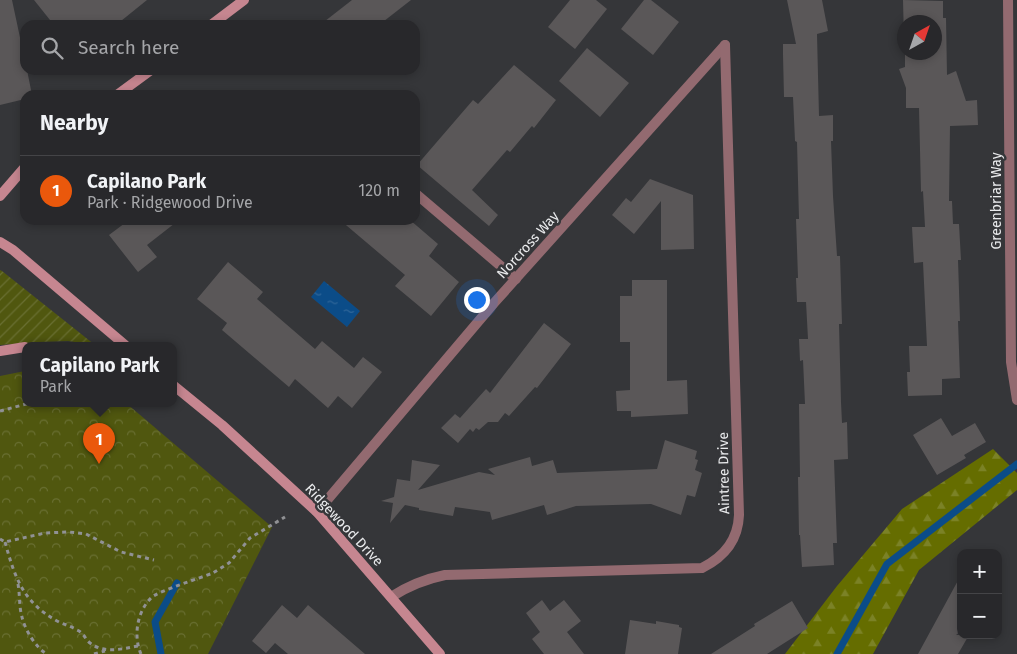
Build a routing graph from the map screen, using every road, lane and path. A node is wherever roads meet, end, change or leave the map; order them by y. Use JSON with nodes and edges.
{"nodes":[{"id":1,"x":244,"y":0,"type":"edge"},
{"id":2,"x":1008,"y":0,"type":"edge"},
{"id":3,"x":218,"y":20,"type":"edge"},
{"id":4,"x":725,"y":45,"type":"joint"},
{"id":5,"x":144,"y":75,"type":"edge"},
{"id":6,"x":124,"y":90,"type":"edge"},
{"id":7,"x":20,"y":173,"type":"edge"},
{"id":8,"x":0,"y":196,"type":"edge"},
{"id":9,"x":420,"y":197,"type":"edge"},
{"id":10,"x":0,"y":242,"type":"edge"},
{"id":11,"x":516,"y":279,"type":"junction"},
{"id":12,"x":121,"y":342,"type":"edge"},
{"id":13,"x":22,"y":347,"type":"edge"},
{"id":14,"x":0,"y":351,"type":"edge"},
{"id":15,"x":177,"y":388,"type":"edge"},
{"id":16,"x":1017,"y":400,"type":"edge"},
{"id":17,"x":22,"y":405,"type":"edge"},
{"id":18,"x":0,"y":411,"type":"edge"},
{"id":19,"x":316,"y":512,"type":"junction"},
{"id":20,"x":285,"y":517,"type":"dead end"},
{"id":21,"x":0,"y":539,"type":"edge"},
{"id":22,"x":5,"y":542,"type":"junction"},
{"id":23,"x":154,"y":560,"type":"dead end"},
{"id":24,"x":18,"y":581,"type":"junction"},
{"id":25,"x":391,"y":597,"type":"junction"},
{"id":26,"x":138,"y":646,"type":"junction"},
{"id":27,"x":105,"y":652,"type":"junction"},
{"id":28,"x":47,"y":654,"type":"edge"},
{"id":29,"x":94,"y":654,"type":"edge"},
{"id":30,"x":141,"y":654,"type":"edge"},
{"id":31,"x":440,"y":654,"type":"edge"}],
"edges":[{"from":1,"to":3,"type":"main road"},
{"from":2,"to":16,"type":"street","name":"Greenbriar Way"},
{"from":4,"to":11,"type":"street","name":"Norcross Way"},
{"from":4,"to":25,"type":"street","name":"Aintree Drive"},
{"from":5,"to":6,"type":"main road"},
{"from":7,"to":8,"type":"main road"},
{"from":9,"to":11,"type":"street"},
{"from":10,"to":12,"type":"main road"},
{"from":11,"to":19,"type":"street","name":"Norcross Way"},
{"from":13,"to":14,"type":"main road"},
{"from":15,"to":19,"type":"main road","name":"Ridgewood Drive"},
{"from":17,"to":18,"type":"path"},
{"from":19,"to":25,"type":"main road","name":"Ridgewood Drive"},
{"from":20,"to":26,"type":"path"},
{"from":21,"to":22,"type":"path"},
{"from":22,"to":23,"type":"path"},
{"from":22,"to":24,"type":"path"},
{"from":24,"to":27,"type":"path"},
{"from":24,"to":28,"type":"path"},
{"from":25,"to":31,"type":"main road","name":"Ridgewood Drive"},
{"from":26,"to":27,"type":"path"},
{"from":26,"to":30,"type":"path"},
{"from":27,"to":29,"type":"path"}]}
